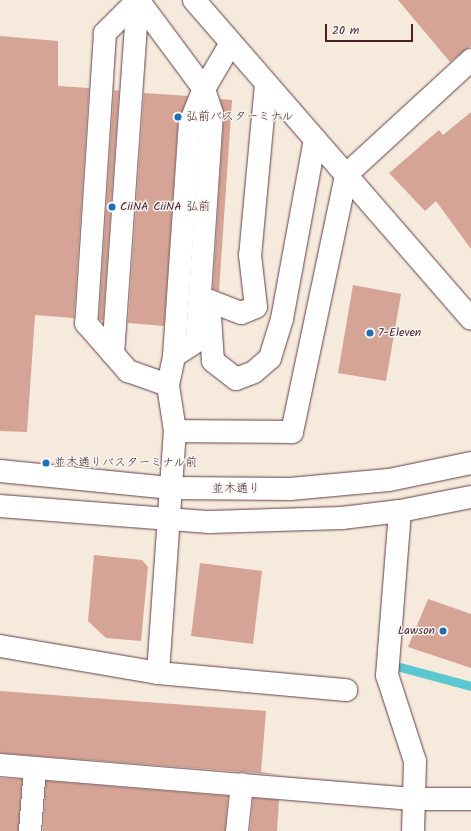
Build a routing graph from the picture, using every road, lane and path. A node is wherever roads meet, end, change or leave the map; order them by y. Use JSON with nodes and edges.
{"nodes":[{"id":1,"x":138,"y":0,"type":"edge"},
{"id":2,"x":194,"y":0,"type":"edge"},
{"id":3,"x":231,"y":43,"type":"junction"},
{"id":4,"x":471,"y":60,"type":"edge"},
{"id":5,"x":266,"y":84,"type":"junction"},
{"id":6,"x":204,"y":89,"type":"junction"},
{"id":7,"x":314,"y":139,"type":"junction"},
{"id":8,"x":346,"y":175,"type":"junction"},
{"id":9,"x":471,"y":319,"type":"edge"},
{"id":10,"x":113,"y":354,"type":"junction"},
{"id":11,"x":168,"y":384,"type":"junction"},
{"id":12,"x":175,"y":431,"type":"junction"},
{"id":13,"x":471,"y":463,"type":"edge"},
{"id":14,"x":0,"y":471,"type":"edge"},
{"id":15,"x":171,"y":488,"type":"junction"},
{"id":16,"x":471,"y":497,"type":"edge"},
{"id":17,"x":0,"y":506,"type":"edge"},
{"id":18,"x":400,"y":511,"type":"junction"},
{"id":19,"x":169,"y":522,"type":"junction"},
{"id":20,"x":0,"y":646,"type":"edge"},
{"id":21,"x":158,"y":673,"type":"junction"},
{"id":22,"x":346,"y":690,"type":"dead end"},
{"id":23,"x":0,"y":765,"type":"edge"},
{"id":24,"x":35,"y":768,"type":"junction"},
{"id":25,"x":242,"y":784,"type":"junction"},
{"id":26,"x":416,"y":799,"type":"junction"},
{"id":27,"x":471,"y":799,"type":"edge"},
{"id":28,"x":30,"y":831,"type":"edge"},
{"id":29,"x":237,"y":831,"type":"edge"},
{"id":30,"x":413,"y":831,"type":"edge"}],
"edges":[{"from":1,"to":6,"type":"street"},
{"from":1,"to":10,"type":"street"},
{"from":1,"to":10,"type":"street"},
{"from":2,"to":3,"type":"street"},
{"from":3,"to":5,"type":"street"},
{"from":3,"to":6,"type":"street"},
{"from":4,"to":8,"type":"street"},
{"from":5,"to":7,"type":"street"},
{"from":5,"to":7,"type":"street"},
{"from":6,"to":11,"type":"street"},
{"from":7,"to":8,"type":"street"},
{"from":8,"to":9,"type":"street"},
{"from":8,"to":12,"type":"street"},
{"from":10,"to":11,"type":"street"},
{"from":11,"to":12,"type":"street"},
{"from":12,"to":15,"type":"street"},
{"from":13,"to":15,"type":"street","name":"並木通り"},
{"from":14,"to":15,"type":"street","name":"並木通り"},
{"from":15,"to":19,"type":"street"},
{"from":16,"to":18,"type":"street"},
{"from":17,"to":19,"type":"street"},
{"from":18,"to":19,"type":"street"},
{"from":18,"to":26,"type":"street"},
{"from":19,"to":21,"type":"street"},
{"from":20,"to":21,"type":"street"},
{"from":21,"to":22,"type":"street"},
{"from":23,"to":24,"type":"street"},
{"from":24,"to":25,"type":"street"},
{"from":24,"to":28,"type":"street"},
{"from":25,"to":26,"type":"street"},
{"from":25,"to":29,"type":"street"},
{"from":26,"to":27,"type":"street"},
{"from":26,"to":30,"type":"street"}]}
